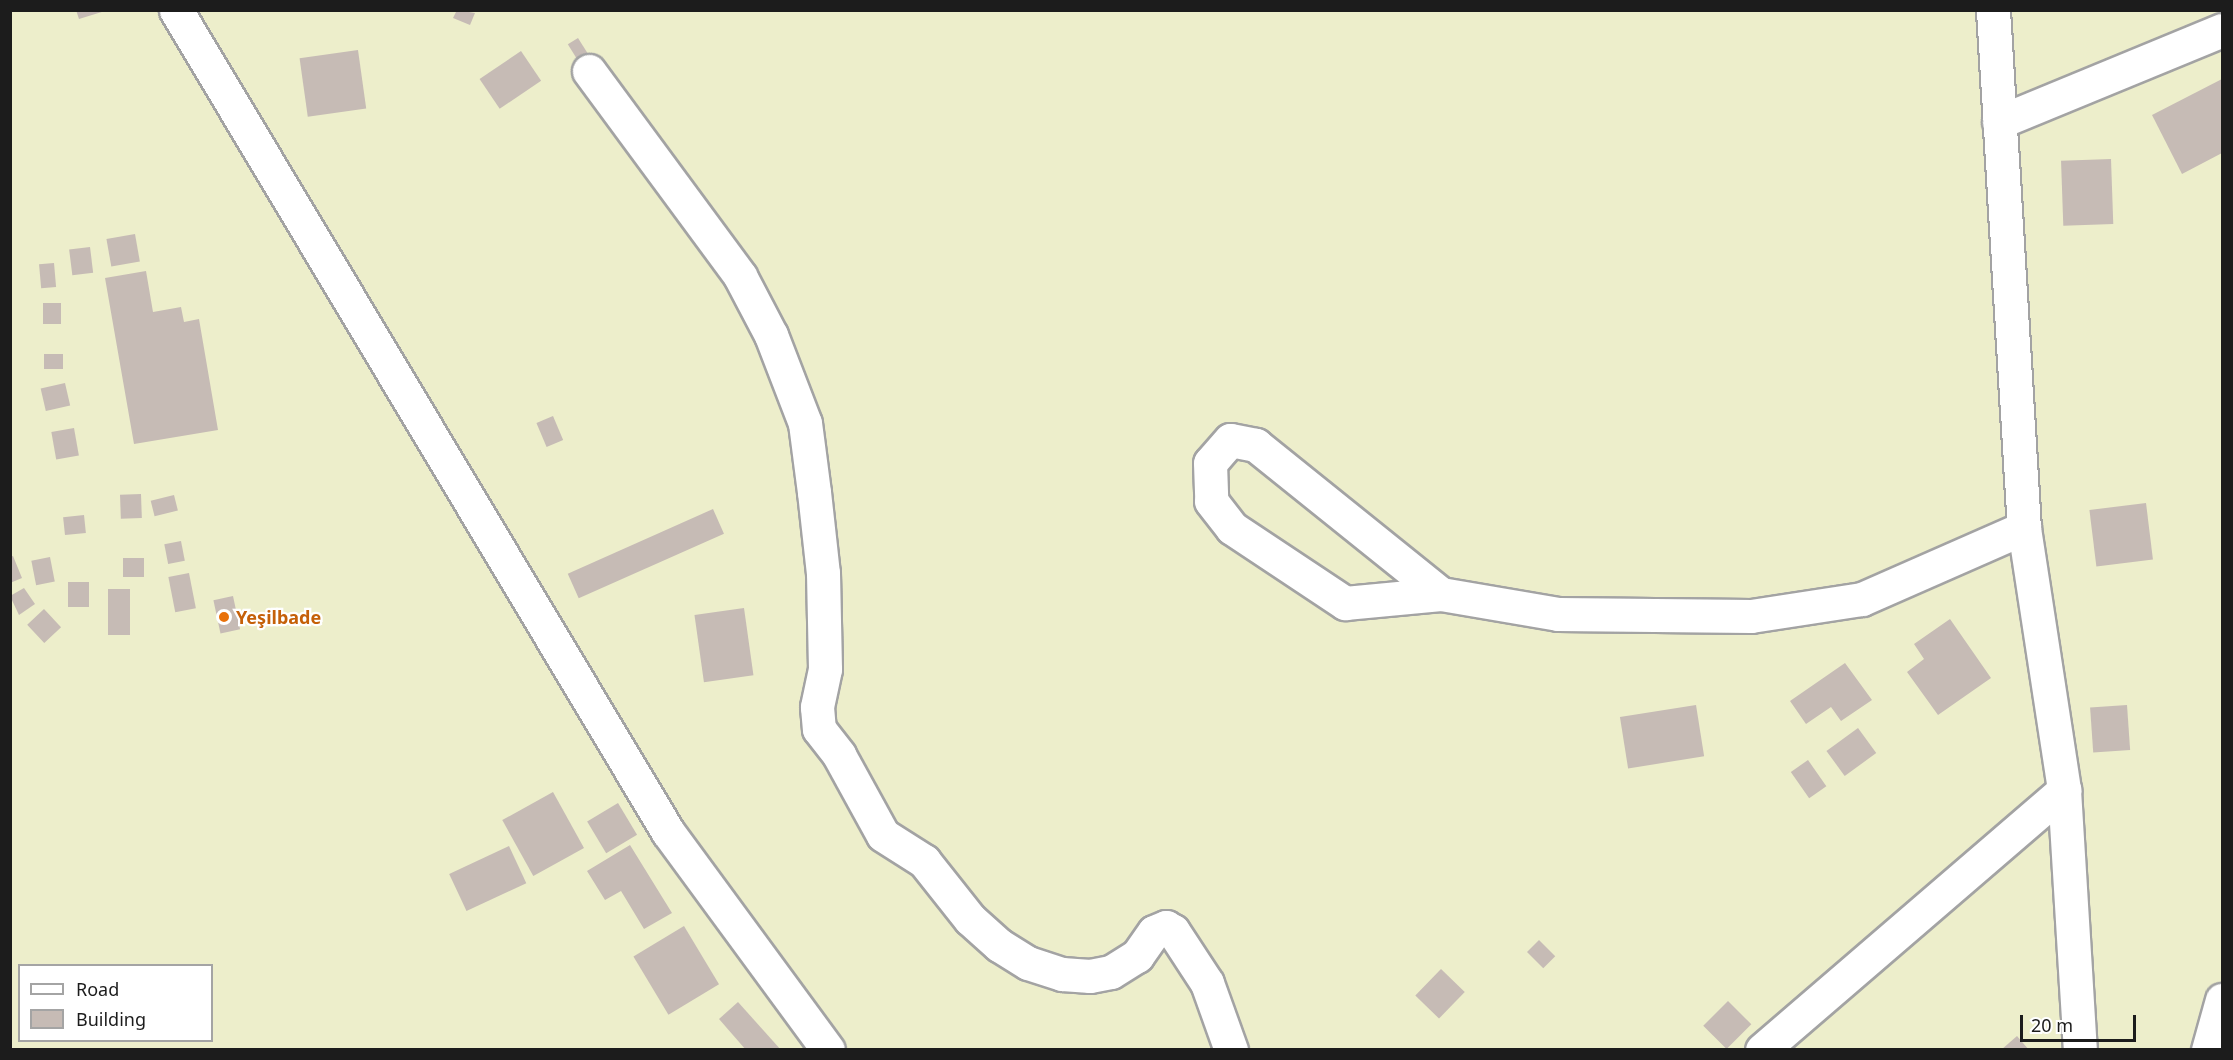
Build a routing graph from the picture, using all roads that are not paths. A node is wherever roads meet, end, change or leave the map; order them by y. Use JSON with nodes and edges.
{"nodes":[{"id":1,"x":176,"y":10,"type":"edge"},
{"id":2,"x":1993,"y":10,"type":"edge"},
{"id":3,"x":2223,"y":30,"type":"edge"},
{"id":4,"x":589,"y":71,"type":"dead end"},
{"id":5,"x":1999,"y":122,"type":"junction"},
{"id":6,"x":2024,"y":528,"type":"junction"},
{"id":7,"x":1441,"y":594,"type":"junction"},
{"id":8,"x":2064,"y":790,"type":"junction"},
{"id":9,"x":2223,"y":1000,"type":"edge"},
{"id":10,"x":828,"y":1050,"type":"edge"},
{"id":11,"x":1231,"y":1050,"type":"edge"},
{"id":12,"x":1762,"y":1050,"type":"edge"},
{"id":13,"x":2080,"y":1050,"type":"edge"},
{"id":14,"x":2208,"y":1050,"type":"edge"}],
"edges":[{"from":1,"to":10,"type":"street"},
{"from":2,"to":5,"type":"street"},
{"from":3,"to":5,"type":"street"},
{"from":4,"to":11,"type":"street"},
{"from":5,"to":6,"type":"street"},
{"from":6,"to":7,"type":"street"},
{"from":6,"to":8,"type":"street"},
{"from":7,"to":7,"type":"street"},
{"from":8,"to":12,"type":"street"},
{"from":8,"to":13,"type":"street"},
{"from":9,"to":14,"type":"street"}]}
